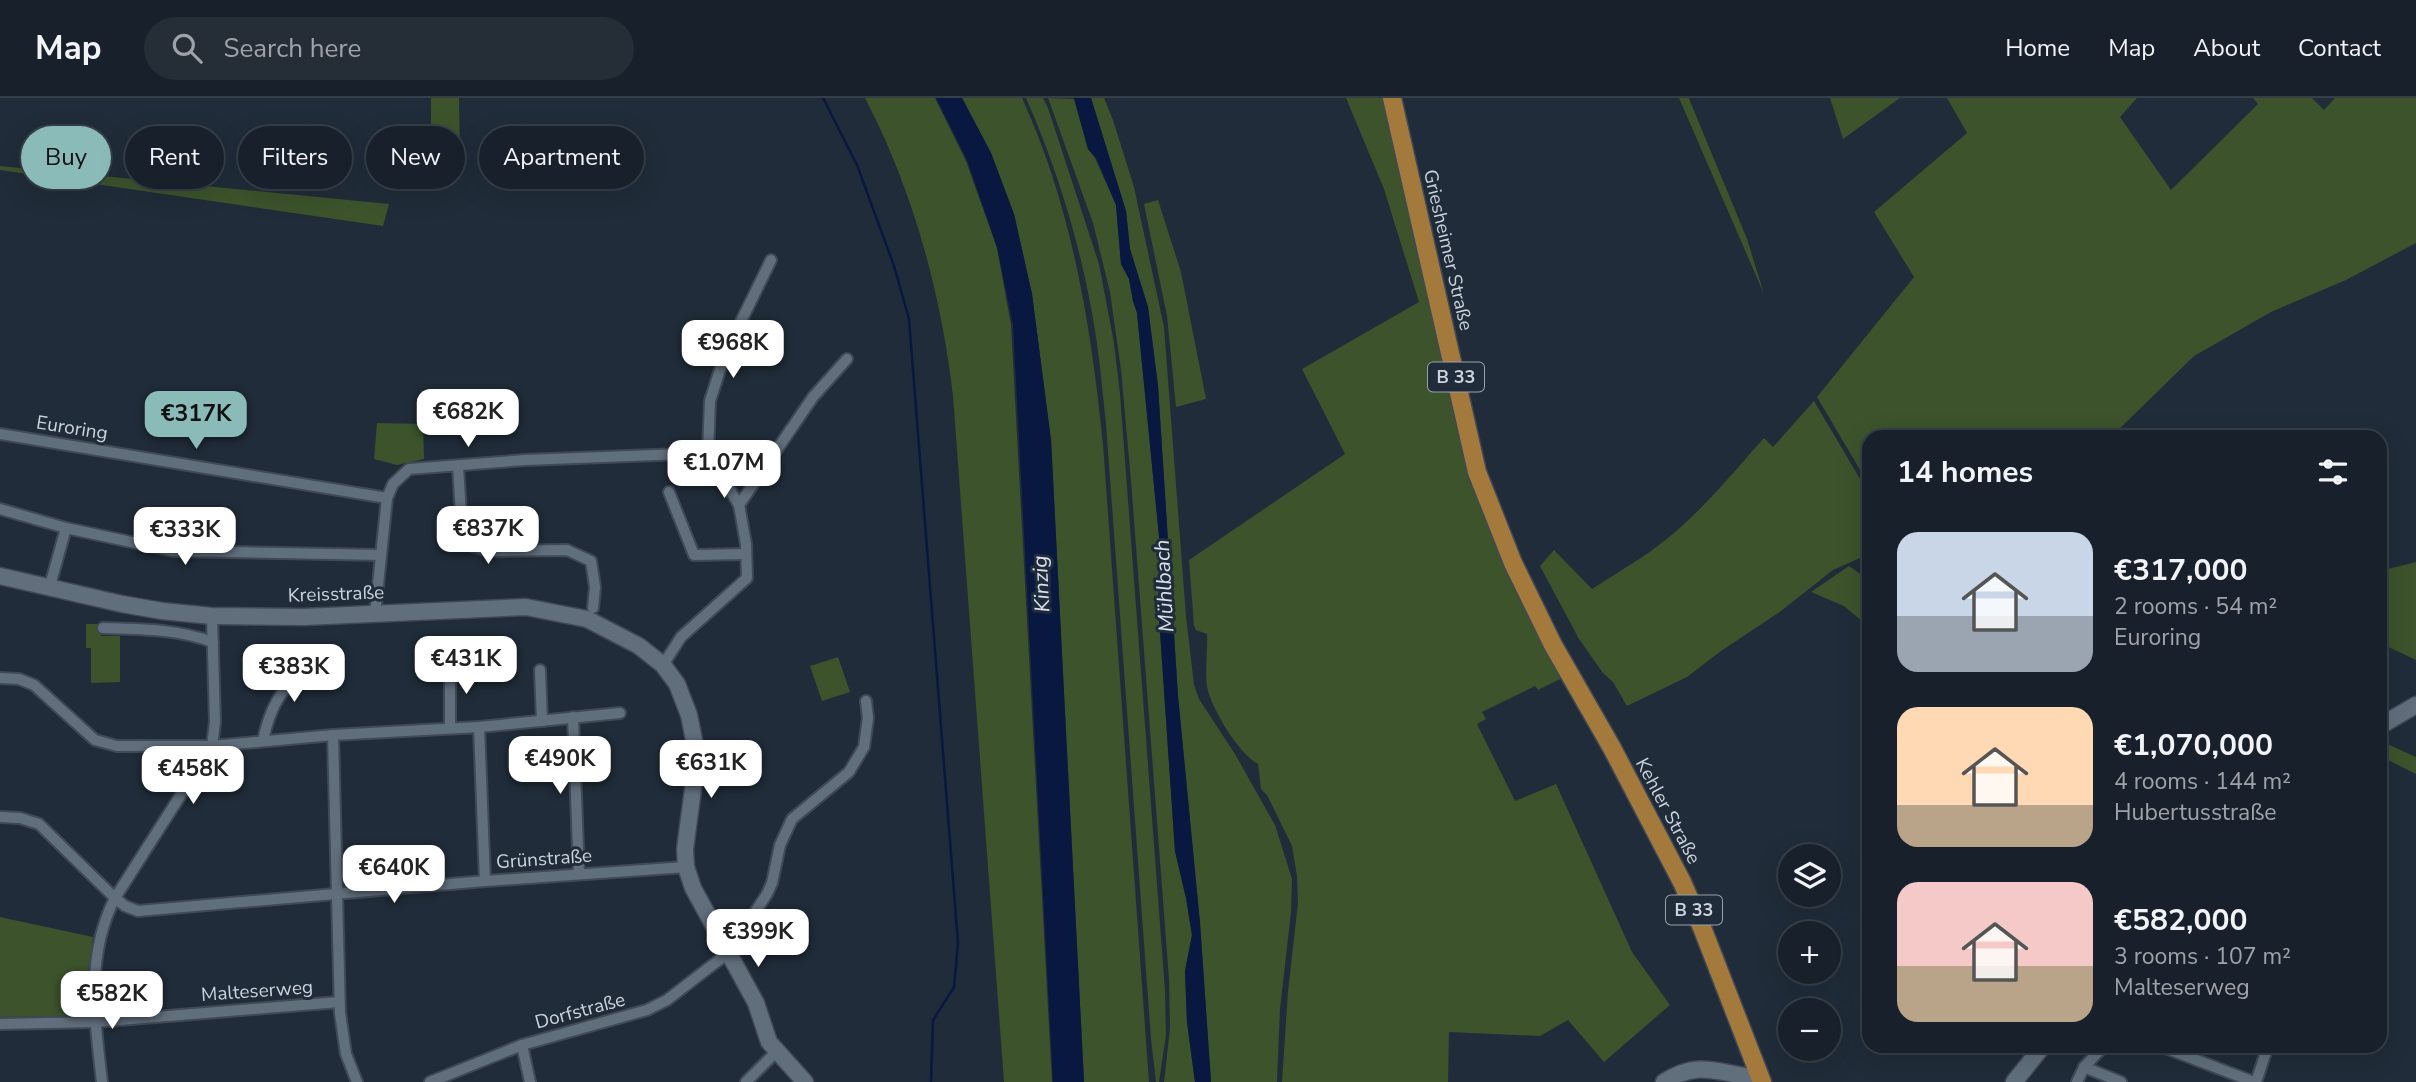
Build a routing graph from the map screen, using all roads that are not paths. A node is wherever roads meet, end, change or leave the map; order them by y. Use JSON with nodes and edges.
{"nodes":[{"id":1,"x":1392,"y":98,"type":"edge"},
{"id":2,"x":771,"y":260,"type":"dead end"},
{"id":3,"x":847,"y":359,"type":"dead end"},
{"id":4,"x":0,"y":434,"type":"edge"},
{"id":5,"x":708,"y":453,"type":"junction"},
{"id":6,"x":457,"y":466,"type":"junction"},
{"id":7,"x":669,"y":492,"type":"dead end"},
{"id":8,"x":387,"y":498,"type":"junction"},
{"id":9,"x":739,"y":505,"type":"junction"},
{"id":10,"x":0,"y":509,"type":"edge"},
{"id":11,"x":66,"y":528,"type":"junction"},
{"id":12,"x":746,"y":554,"type":"junction"},
{"id":13,"x":381,"y":555,"type":"junction"},
{"id":14,"x":0,"y":576,"type":"edge"},
{"id":15,"x":49,"y":589,"type":"junction"},
{"id":16,"x":593,"y":608,"type":"dead end"},
{"id":17,"x":375,"y":614,"type":"junction"},
{"id":18,"x":212,"y":615,"type":"junction"},
{"id":19,"x":103,"y":628,"type":"dead end"},
{"id":20,"x":213,"y":642,"type":"junction"},
{"id":21,"x":1553,"y":645,"type":"joint"},
{"id":22,"x":450,"y":664,"type":"dead end"},
{"id":23,"x":663,"y":666,"type":"junction"},
{"id":24,"x":328,"y":667,"type":"dead end"},
{"id":25,"x":540,"y":670,"type":"dead end"},
{"id":26,"x":0,"y":678,"type":"edge"},
{"id":27,"x":866,"y":701,"type":"dead end"},
{"id":28,"x":2416,"y":705,"type":"edge"},
{"id":29,"x":620,"y":713,"type":"dead end"},
{"id":30,"x":573,"y":717,"type":"junction"},
{"id":31,"x":542,"y":721,"type":"junction"},
{"id":32,"x":2387,"y":722,"type":"edge"},
{"id":33,"x":479,"y":727,"type":"junction"},
{"id":34,"x":450,"y":728,"type":"junction"},
{"id":35,"x":333,"y":735,"type":"junction"},
{"id":36,"x":263,"y":741,"type":"junction"},
{"id":37,"x":212,"y":746,"type":"junction"},
{"id":38,"x":0,"y":817,"type":"edge"},
{"id":39,"x":686,"y":867,"type":"junction"},
{"id":40,"x":579,"y":874,"type":"junction"},
{"id":41,"x":485,"y":881,"type":"junction"},
{"id":42,"x":338,"y":894,"type":"junction"},
{"id":43,"x":115,"y":898,"type":"junction"},
{"id":44,"x":728,"y":953,"type":"junction"},
{"id":45,"x":339,"y":1002,"type":"junction"},
{"id":46,"x":95,"y":1022,"type":"junction"},
{"id":47,"x":0,"y":1024,"type":"edge"},
{"id":48,"x":522,"y":1045,"type":"junction"},
{"id":49,"x":776,"y":1052,"type":"junction"},
{"id":50,"x":2037,"y":1053,"type":"edge"},
{"id":51,"x":2097,"y":1053,"type":"edge"},
{"id":52,"x":2178,"y":1053,"type":"edge"},
{"id":53,"x":2265,"y":1053,"type":"edge"},
{"id":54,"x":2084,"y":1067,"type":"junction"},
{"id":55,"x":797,"y":1079,"type":"edge"},
{"id":56,"x":1761,"y":1080,"type":"edge"},
{"id":57,"x":102,"y":1082,"type":"edge"},
{"id":58,"x":357,"y":1082,"type":"edge"},
{"id":59,"x":430,"y":1082,"type":"edge"},
{"id":60,"x":530,"y":1082,"type":"edge"},
{"id":61,"x":746,"y":1082,"type":"edge"},
{"id":62,"x":1664,"y":1082,"type":"edge"},
{"id":63,"x":2014,"y":1082,"type":"edge"},
{"id":64,"x":2077,"y":1082,"type":"edge"},
{"id":65,"x":2121,"y":1082,"type":"edge"},
{"id":66,"x":2255,"y":1082,"type":"edge"}],
"edges":[{"from":1,"to":21,"type":"main road","name":"Griesheimer Straße","number":"B 33"},
{"from":2,"to":5,"type":"street"},
{"from":3,"to":9,"type":"street"},
{"from":4,"to":8,"type":"street","name":"Euroring"},
{"from":5,"to":6,"type":"street"},
{"from":5,"to":9,"type":"street"},
{"from":6,"to":8,"type":"street"},
{"from":6,"to":16,"type":"street"},
{"from":7,"to":12,"type":"street"},
{"from":8,"to":13,"type":"street"},
{"from":9,"to":12,"type":"street"},
{"from":10,"to":11,"type":"street"},
{"from":11,"to":13,"type":"street"},
{"from":11,"to":15,"type":"street"},
{"from":12,"to":23,"type":"street"},
{"from":13,"to":17,"type":"street"},
{"from":14,"to":15,"type":"street","name":"Kreisstraße"},
{"from":15,"to":18,"type":"street","name":"Kreisstraße"},
{"from":17,"to":18,"type":"street","name":"Kreisstraße"},
{"from":17,"to":23,"type":"street","name":"Kreisstraße"},
{"from":18,"to":20,"type":"street"},
{"from":19,"to":20,"type":"street"},
{"from":20,"to":37,"type":"street"},
{"from":21,"to":56,"type":"main road","name":"Kehler Straße","number":"B 33"},
{"from":22,"to":34,"type":"street"},
{"from":23,"to":39,"type":"street","name":"Kreisstraße"},
{"from":24,"to":36,"type":"street"},
{"from":25,"to":31,"type":"street"},
{"from":26,"to":37,"type":"street"},
{"from":27,"to":44,"type":"street","name":"Dorfstraße"},
{"from":28,"to":32,"type":"street"},
{"from":29,"to":30,"type":"street"},
{"from":30,"to":31,"type":"street"},
{"from":30,"to":40,"type":"street"},
{"from":31,"to":33,"type":"street"},
{"from":33,"to":34,"type":"street"},
{"from":33,"to":41,"type":"street"},
{"from":34,"to":35,"type":"street"},
{"from":35,"to":36,"type":"street"},
{"from":35,"to":42,"type":"street"},
{"from":36,"to":37,"type":"street"},
{"from":37,"to":43,"type":"street"},
{"from":38,"to":43,"type":"street"},
{"from":39,"to":40,"type":"street","name":"Grünstraße"},
{"from":39,"to":44,"type":"street"},
{"from":40,"to":41,"type":"street","name":"Grünstraße"},
{"from":41,"to":42,"type":"street","name":"Grünstraße"},
{"from":42,"to":43,"type":"street","name":"Grünstraße"},
{"from":42,"to":45,"type":"street"},
{"from":43,"to":46,"type":"street"},
{"from":44,"to":48,"type":"street","name":"Dorfstraße"},
{"from":44,"to":49,"type":"street"},
{"from":45,"to":46,"type":"street","name":"Malteserweg"},
{"from":45,"to":58,"type":"street"},
{"from":46,"to":47,"type":"street","name":"Malteserweg"},
{"from":46,"to":57,"type":"street"},
{"from":48,"to":59,"type":"street","name":"Dorfstraße"},
{"from":48,"to":60,"type":"street"},
{"from":49,"to":55,"type":"street"},
{"from":49,"to":61,"type":"street"},
{"from":50,"to":63,"type":"street"},
{"from":51,"to":54,"type":"street"},
{"from":52,"to":66,"type":"street"},
{"from":53,"to":66,"type":"street"},
{"from":54,"to":64,"type":"street"},
{"from":54,"to":65,"type":"street"},
{"from":56,"to":62,"type":"street"}]}
